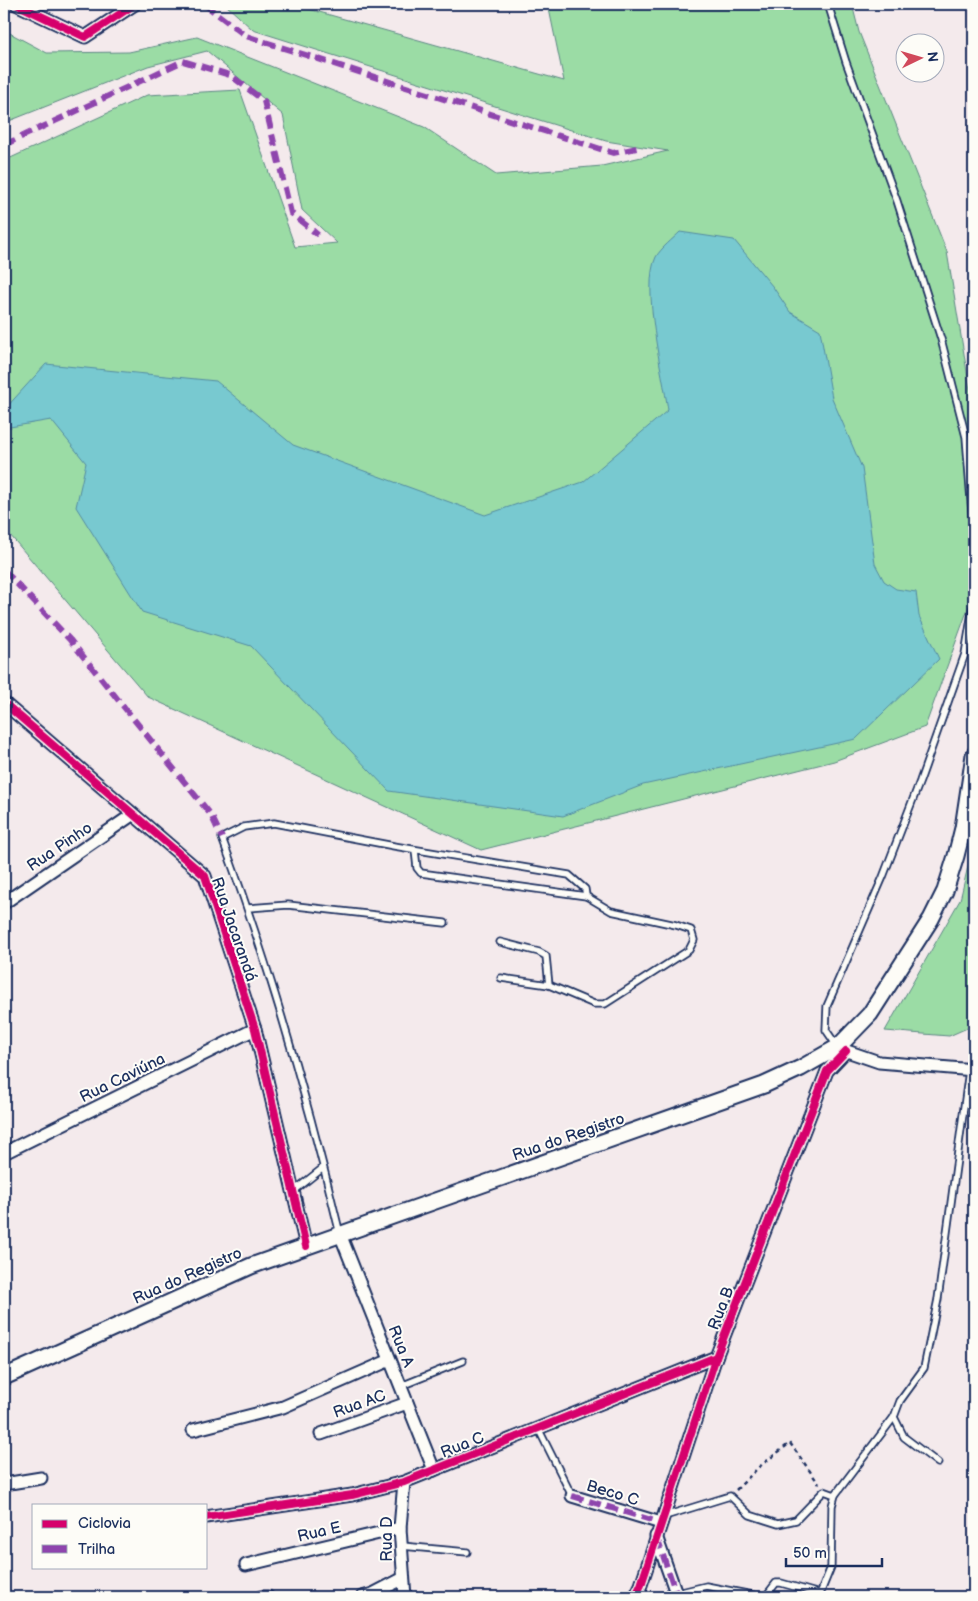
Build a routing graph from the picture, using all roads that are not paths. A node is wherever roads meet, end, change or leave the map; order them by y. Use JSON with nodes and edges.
{"nodes":[{"id":1,"x":16,"y":4,"type":"edge"},
{"id":2,"x":135,"y":4,"type":"edge"},
{"id":3,"x":828,"y":4,"type":"edge"},
{"id":4,"x":974,"y":539,"type":"edge"},
{"id":5,"x":974,"y":601,"type":"edge"},
{"id":6,"x":4,"y":703,"type":"edge"},
{"id":7,"x":15,"y":712,"type":"junction"},
{"id":8,"x":4,"y":718,"type":"edge"},
{"id":9,"x":974,"y":755,"type":"edge"},
{"id":10,"x":132,"y":815,"type":"junction"},
{"id":11,"x":415,"y":850,"type":"junction"},
{"id":12,"x":586,"y":896,"type":"junction"},
{"id":13,"x":4,"y":903,"type":"edge"},
{"id":14,"x":248,"y":908,"type":"junction"},
{"id":15,"x":445,"y":923,"type":"dead end"},
{"id":16,"x":500,"y":942,"type":"dead end"},
{"id":17,"x":501,"y":978,"type":"dead end"},
{"id":18,"x":549,"y":986,"type":"junction"},
{"id":19,"x":255,"y":1029,"type":"junction"},
{"id":20,"x":842,"y":1049,"type":"junction"},
{"id":21,"x":972,"y":1070,"type":"edge"},
{"id":22,"x":4,"y":1153,"type":"edge"},
{"id":23,"x":323,"y":1168,"type":"junction"},
{"id":24,"x":293,"y":1192,"type":"junction"},
{"id":25,"x":340,"y":1234,"type":"junction"},
{"id":26,"x":306,"y":1246,"type":"junction"},
{"id":27,"x":716,"y":1357,"type":"junction"},
{"id":28,"x":390,"y":1360,"type":"junction"},
{"id":29,"x":463,"y":1361,"type":"dead end"},
{"id":30,"x":4,"y":1377,"type":"edge"},
{"id":31,"x":401,"y":1386,"type":"junction"},
{"id":32,"x":407,"y":1403,"type":"junction"},
{"id":33,"x":894,"y":1417,"type":"junction"},
{"id":34,"x":538,"y":1428,"type":"junction"},
{"id":35,"x":192,"y":1430,"type":"dead end"},
{"id":36,"x":321,"y":1434,"type":"dead end"},
{"id":37,"x":938,"y":1463,"type":"dead end"},
{"id":38,"x":434,"y":1470,"type":"junction"},
{"id":39,"x":41,"y":1478,"type":"dead end"},
{"id":40,"x":404,"y":1482,"type":"junction"},
{"id":41,"x":4,"y":1484,"type":"edge"},
{"id":42,"x":835,"y":1495,"type":"junction"},
{"id":43,"x":572,"y":1496,"type":"joint"},
{"id":44,"x":208,"y":1517,"type":"edge"},
{"id":45,"x":662,"y":1520,"type":"junction"},
{"id":46,"x":400,"y":1528,"type":"junction"},
{"id":47,"x":656,"y":1536,"type":"junction"},
{"id":48,"x":401,"y":1546,"type":"junction"},
{"id":49,"x":467,"y":1552,"type":"dead end"},
{"id":50,"x":246,"y":1565,"type":"dead end"},
{"id":51,"x":402,"y":1579,"type":"junction"},
{"id":52,"x":641,"y":1585,"type":"junction"},
{"id":53,"x":678,"y":1595,"type":"edge"},
{"id":54,"x":821,"y":1596,"type":"edge"},
{"id":55,"x":261,"y":1597,"type":"edge"},
{"id":56,"x":268,"y":1597,"type":"edge"},
{"id":57,"x":362,"y":1597,"type":"edge"},
{"id":58,"x":405,"y":1597,"type":"edge"},
{"id":59,"x":635,"y":1597,"type":"edge"},
{"id":60,"x":646,"y":1597,"type":"edge"}],
"edges":[{"from":1,"to":2,"type":"street"},
{"from":3,"to":4,"type":"lane"},
{"from":5,"to":20,"type":"lane"},
{"from":6,"to":7,"type":"street","name":"Rua Jacarandá"},
{"from":7,"to":8,"type":"street"},
{"from":7,"to":10,"type":"street","name":"Rua Jacarandá"},
{"from":9,"to":20,"type":"main road","name":"Rua do Registro"},
{"from":10,"to":13,"type":"street","name":"Rua Pinho"},
{"from":10,"to":19,"type":"street","name":"Rua Jacarandá"},
{"from":11,"to":12,"type":"lane"},
{"from":11,"to":12,"type":"lane"},
{"from":11,"to":14,"type":"lane"},
{"from":12,"to":18,"type":"lane"},
{"from":14,"to":15,"type":"lane"},
{"from":14,"to":23,"type":"lane"},
{"from":16,"to":18,"type":"lane"},
{"from":17,"to":18,"type":"lane"},
{"from":19,"to":22,"type":"street","name":"Rua Caviúna"},
{"from":19,"to":24,"type":"street","name":"Rua Jacarandá"},
{"from":20,"to":21,"type":"street"},
{"from":20,"to":25,"type":"main road","name":"Rua do Registro"},
{"from":20,"to":27,"type":"street","name":"Rua B"},
{"from":21,"to":33,"type":"lane"},
{"from":23,"to":24,"type":"lane"},
{"from":23,"to":25,"type":"lane"},
{"from":24,"to":26,"type":"street","name":"Rua Jacarandá"},
{"from":25,"to":26,"type":"main road","name":"Rua do Registro"},
{"from":25,"to":28,"type":"street","name":"Rua A"},
{"from":26,"to":30,"type":"main road","name":"Rua do Registro"},
{"from":27,"to":34,"type":"street","name":"Rua C"},
{"from":27,"to":45,"type":"street","name":"Rua B"},
{"from":28,"to":31,"type":"street","name":"Rua A"},
{"from":28,"to":35,"type":"street"},
{"from":29,"to":31,"type":"lane"},
{"from":31,"to":32,"type":"street","name":"Rua A"},
{"from":32,"to":36,"type":"street","name":"Rua AC"},
{"from":32,"to":38,"type":"street","name":"Rua A"},
{"from":33,"to":37,"type":"lane"},
{"from":33,"to":42,"type":"lane"},
{"from":34,"to":38,"type":"street","name":"Rua C"},
{"from":34,"to":43,"type":"lane","name":"Beco C"},
{"from":38,"to":40,"type":"street","name":"Rua C"},
{"from":39,"to":41,"type":"street"},
{"from":40,"to":44,"type":"street","name":"Rua C"},
{"from":40,"to":46,"type":"street","name":"Rua D"},
{"from":42,"to":45,"type":"lane"},
{"from":42,"to":54,"type":"lane"},
{"from":43,"to":45,"type":"street","name":"Beco C"},
{"from":45,"to":47,"type":"street","name":"Rua B"},
{"from":46,"to":48,"type":"street","name":"Rua D"},
{"from":46,"to":50,"type":"street","name":"Rua E"},
{"from":47,"to":52,"type":"street","name":"Rua B"},
{"from":47,"to":53,"type":"street"},
{"from":48,"to":49,"type":"lane"},
{"from":48,"to":51,"type":"street","name":"Rua D"},
{"from":51,"to":57,"type":"street"},
{"from":51,"to":58,"type":"street","name":"Rua D"},
{"from":52,"to":59,"type":"street","name":"Rua B"},
{"from":52,"to":60,"type":"lane"},
{"from":53,"to":54,"type":"lane"},
{"from":55,"to":56,"type":"street"}]}
